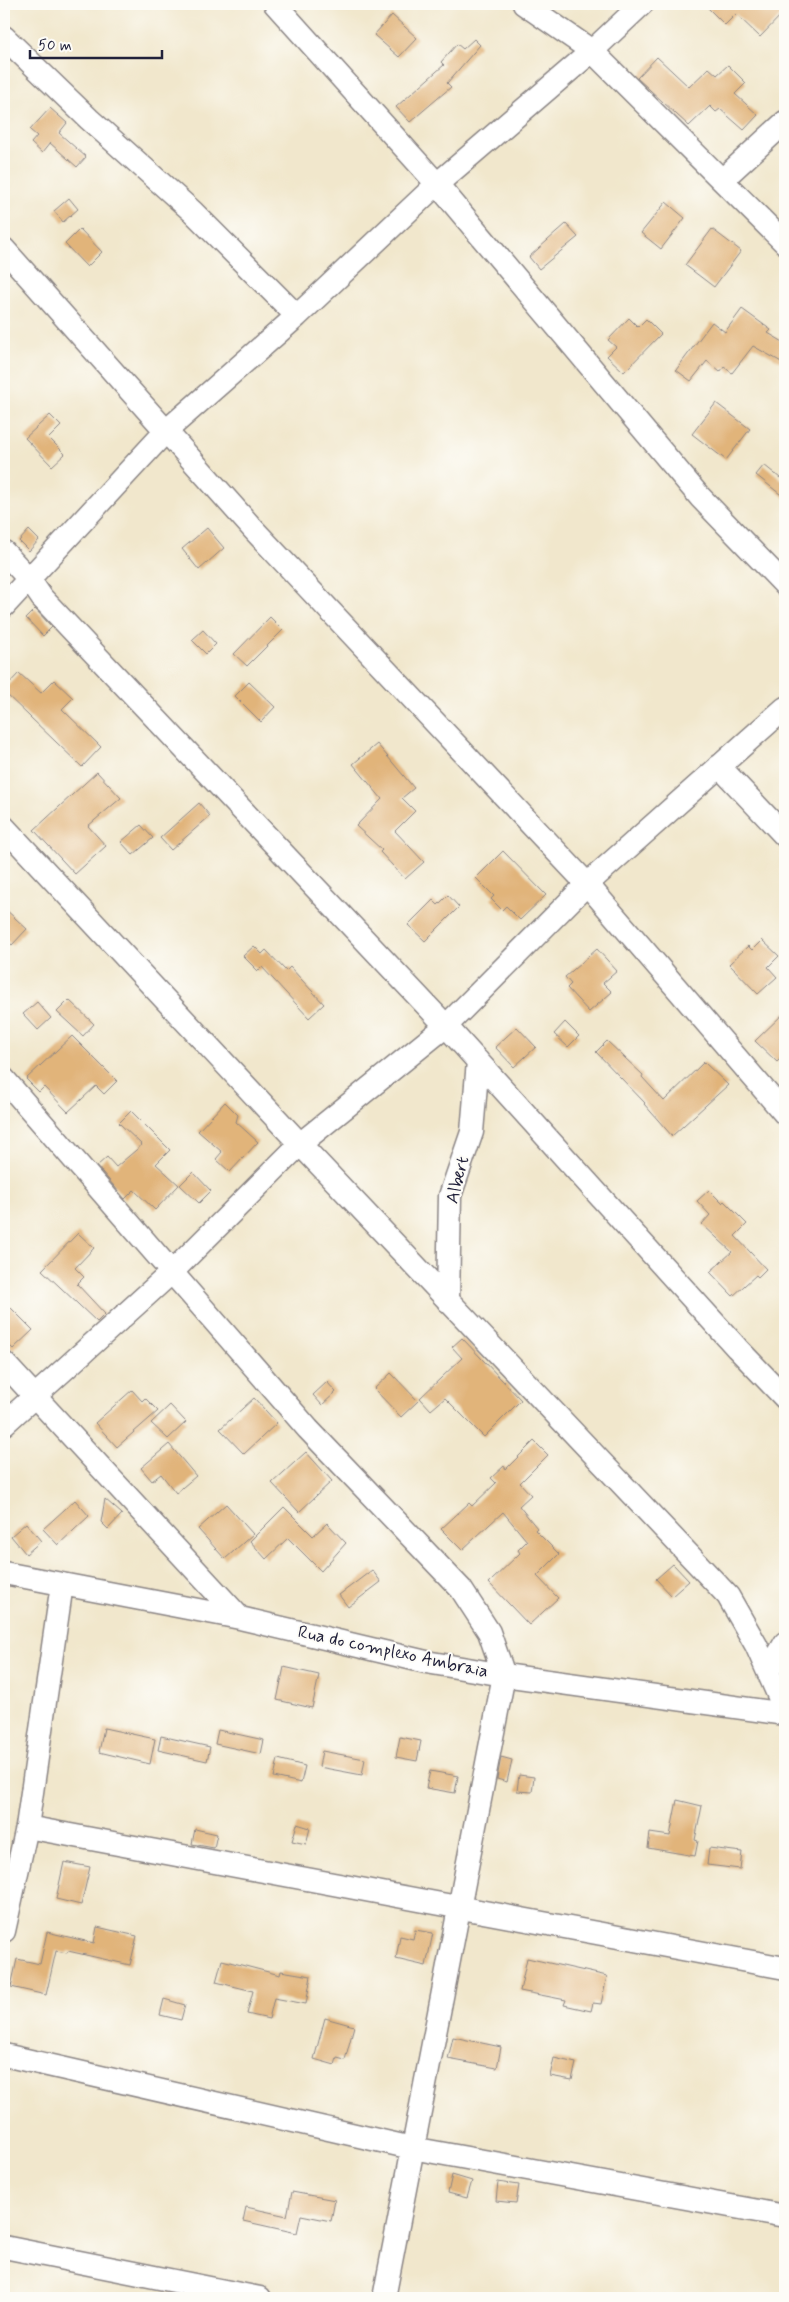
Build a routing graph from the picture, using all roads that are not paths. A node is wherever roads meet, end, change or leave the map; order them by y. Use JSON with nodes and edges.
{"nodes":[{"id":1,"x":275,"y":4,"type":"edge"},
{"id":2,"x":524,"y":4,"type":"edge"},
{"id":3,"x":642,"y":4,"type":"edge"},
{"id":4,"x":4,"y":37,"type":"edge"},
{"id":5,"x":592,"y":51,"type":"junction"},
{"id":6,"x":785,"y":122,"type":"edge"},
{"id":7,"x":722,"y":180,"type":"junction"},
{"id":8,"x":437,"y":184,"type":"junction"},
{"id":9,"x":785,"y":243,"type":"edge"},
{"id":10,"x":4,"y":250,"type":"edge"},
{"id":11,"x":297,"y":316,"type":"junction"},
{"id":12,"x":166,"y":430,"type":"junction"},
{"id":13,"x":4,"y":552,"type":"edge"},
{"id":14,"x":29,"y":579,"type":"junction"},
{"id":15,"x":785,"y":585,"type":"edge"},
{"id":16,"x":4,"y":606,"type":"edge"},
{"id":17,"x":785,"y":708,"type":"edge"},
{"id":18,"x":719,"y":766,"type":"junction"},
{"id":19,"x":4,"y":827,"type":"edge"},
{"id":20,"x":785,"y":836,"type":"edge"},
{"id":21,"x":588,"y":884,"type":"junction"},
{"id":22,"x":446,"y":1026,"type":"junction"},
{"id":23,"x":478,"y":1061,"type":"junction"},
{"id":24,"x":4,"y":1079,"type":"edge"},
{"id":25,"x":785,"y":1114,"type":"edge"},
{"id":26,"x":300,"y":1144,"type":"junction"},
{"id":27,"x":172,"y":1272,"type":"junction"},
{"id":28,"x":448,"y":1301,"type":"junction"},
{"id":29,"x":4,"y":1363,"type":"edge"},
{"id":30,"x":34,"y":1396,"type":"junction"},
{"id":31,"x":785,"y":1398,"type":"edge"},
{"id":32,"x":4,"y":1424,"type":"edge"},
{"id":33,"x":4,"y":1573,"type":"edge"},
{"id":34,"x":62,"y":1584,"type":"junction"},
{"id":35,"x":240,"y":1618,"type":"junction"},
{"id":36,"x":785,"y":1643,"type":"edge"},
{"id":37,"x":768,"y":1672,"type":"junction"},
{"id":38,"x":504,"y":1675,"type":"junction"},
{"id":39,"x":785,"y":1710,"type":"edge"},
{"id":40,"x":785,"y":1714,"type":"edge"},
{"id":41,"x":27,"y":1827,"type":"junction"},
{"id":42,"x":458,"y":1908,"type":"junction"},
{"id":43,"x":4,"y":1931,"type":"edge"},
{"id":44,"x":785,"y":1968,"type":"edge"},
{"id":45,"x":4,"y":2055,"type":"edge"},
{"id":46,"x":412,"y":2148,"type":"junction"},
{"id":47,"x":785,"y":2216,"type":"edge"},
{"id":48,"x":4,"y":2247,"type":"edge"},
{"id":49,"x":260,"y":2298,"type":"edge"},
{"id":50,"x":384,"y":2298,"type":"edge"}],
"edges":[{"from":1,"to":8,"type":"street"},
{"from":2,"to":5,"type":"street"},
{"from":3,"to":5,"type":"street"},
{"from":4,"to":11,"type":"street"},
{"from":5,"to":7,"type":"street"},
{"from":5,"to":8,"type":"street"},
{"from":6,"to":7,"type":"street"},
{"from":7,"to":9,"type":"street"},
{"from":8,"to":11,"type":"street"},
{"from":8,"to":15,"type":"street"},
{"from":10,"to":12,"type":"street"},
{"from":11,"to":12,"type":"street"},
{"from":12,"to":14,"type":"street"},
{"from":12,"to":21,"type":"street"},
{"from":13,"to":14,"type":"street"},
{"from":14,"to":16,"type":"street"},
{"from":14,"to":22,"type":"street"},
{"from":17,"to":18,"type":"street"},
{"from":18,"to":20,"type":"street"},
{"from":18,"to":21,"type":"street"},
{"from":19,"to":26,"type":"street"},
{"from":21,"to":22,"type":"street"},
{"from":21,"to":25,"type":"street"},
{"from":22,"to":23,"type":"street"},
{"from":22,"to":26,"type":"street"},
{"from":23,"to":28,"type":"street","name":"Albert"},
{"from":23,"to":31,"type":"street"},
{"from":24,"to":27,"type":"street"},
{"from":26,"to":27,"type":"street"},
{"from":26,"to":28,"type":"street"},
{"from":27,"to":30,"type":"street"},
{"from":27,"to":38,"type":"street"},
{"from":28,"to":37,"type":"street"},
{"from":29,"to":30,"type":"street"},
{"from":30,"to":32,"type":"street"},
{"from":30,"to":35,"type":"street"},
{"from":33,"to":34,"type":"street","name":"Rua do complexo Ambraia"},
{"from":34,"to":35,"type":"street","name":"Rua do complexo Ambraia"},
{"from":34,"to":41,"type":"street"},
{"from":35,"to":38,"type":"street","name":"Rua do complexo Ambraia"},
{"from":36,"to":37,"type":"street"},
{"from":37,"to":39,"type":"street"},
{"from":38,"to":40,"type":"street","name":"Rua do complexo Ambraia"},
{"from":38,"to":42,"type":"street"},
{"from":41,"to":42,"type":"street"},
{"from":41,"to":43,"type":"street"},
{"from":42,"to":44,"type":"street"},
{"from":42,"to":46,"type":"street"},
{"from":45,"to":46,"type":"street"},
{"from":46,"to":47,"type":"street"},
{"from":46,"to":50,"type":"street"},
{"from":48,"to":49,"type":"street"}]}
